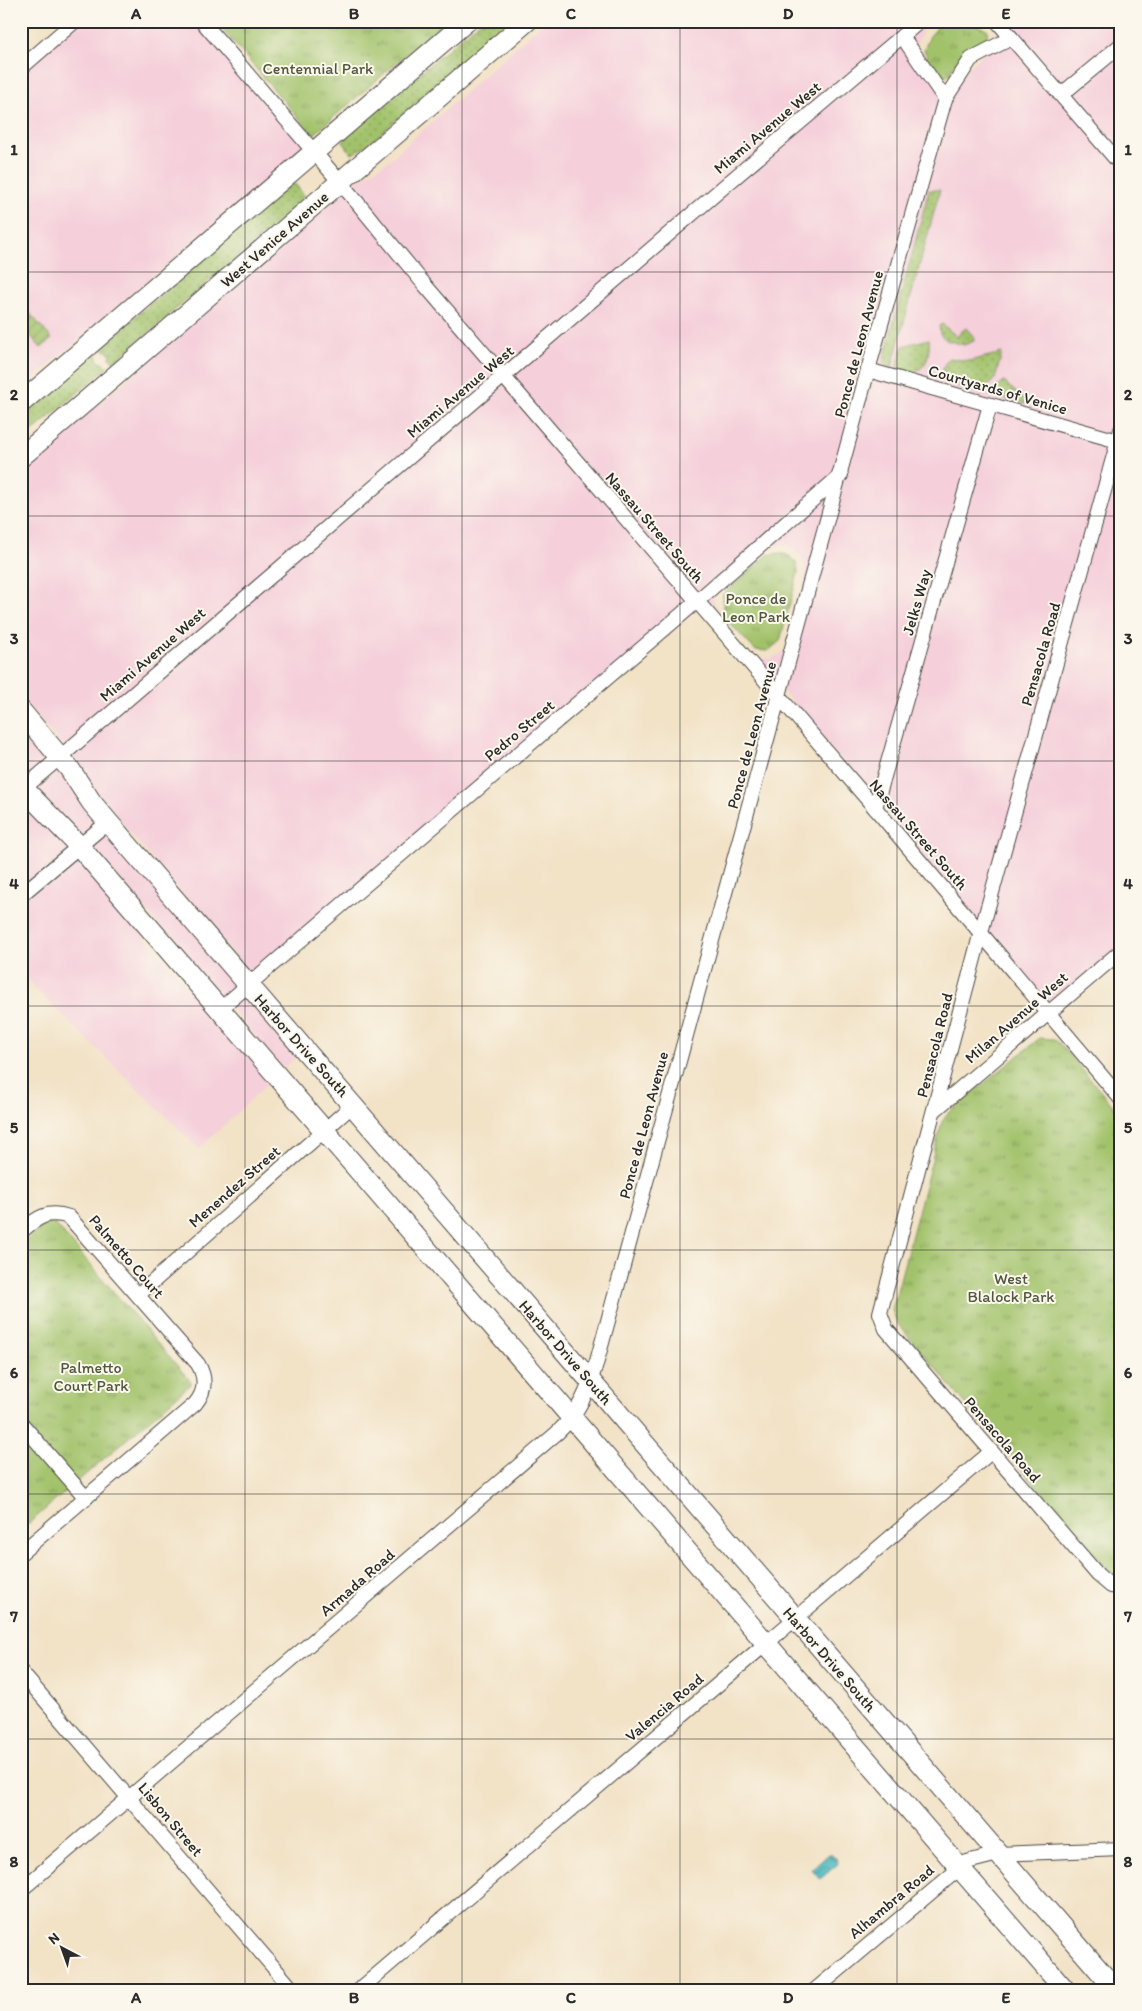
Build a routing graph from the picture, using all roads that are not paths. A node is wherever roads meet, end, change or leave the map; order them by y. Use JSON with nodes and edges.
{"nodes":[{"id":1,"x":75,"y":21,"type":"edge"},
{"id":2,"x":202,"y":21,"type":"edge"},
{"id":3,"x":467,"y":21,"type":"edge"},
{"id":4,"x":527,"y":21,"type":"edge"},
{"id":5,"x":920,"y":21,"type":"edge"},
{"id":6,"x":997,"y":21,"type":"edge"},
{"id":7,"x":902,"y":36,"type":"junction"},
{"id":8,"x":1011,"y":38,"type":"junction"},
{"id":9,"x":1121,"y":45,"type":"edge"},
{"id":10,"x":21,"y":68,"type":"edge"},
{"id":11,"x":1062,"y":94,"type":"junction"},
{"id":12,"x":945,"y":99,"type":"junction"},
{"id":13,"x":315,"y":152,"type":"junction"},
{"id":14,"x":1121,"y":166,"type":"edge"},
{"id":15,"x":340,"y":181,"type":"junction"},
{"id":16,"x":868,"y":370,"type":"junction"},
{"id":17,"x":504,"y":377,"type":"junction"},
{"id":18,"x":21,"y":403,"type":"edge"},
{"id":19,"x":990,"y":404,"type":"junction"},
{"id":20,"x":1119,"y":435,"type":"edge"},
{"id":21,"x":21,"y":457,"type":"edge"},
{"id":22,"x":841,"y":475,"type":"junction"},
{"id":23,"x":696,"y":602,"type":"junction"},
{"id":24,"x":779,"y":699,"type":"junction"},
{"id":25,"x":21,"y":711,"type":"edge"},
{"id":26,"x":60,"y":757,"type":"junction"},
{"id":27,"x":22,"y":787,"type":"edge"},
{"id":28,"x":875,"y":808,"type":"junction"},
{"id":29,"x":108,"y":822,"type":"junction"},
{"id":30,"x":79,"y":846,"type":"junction"},
{"id":31,"x":21,"y":895,"type":"edge"},
{"id":32,"x":981,"y":932,"type":"junction"},
{"id":33,"x":1121,"y":951,"type":"edge"},
{"id":34,"x":248,"y":984,"type":"junction"},
{"id":35,"x":219,"y":1010,"type":"junction"},
{"id":36,"x":1047,"y":1013,"type":"junction"},
{"id":37,"x":1121,"y":1099,"type":"edge"},
{"id":38,"x":354,"y":1104,"type":"junction"},
{"id":39,"x":935,"y":1110,"type":"junction"},
{"id":40,"x":324,"y":1131,"type":"junction"},
{"id":41,"x":21,"y":1232,"type":"edge"},
{"id":42,"x":138,"y":1295,"type":"junction"},
{"id":43,"x":591,"y":1380,"type":"junction"},
{"id":44,"x":572,"y":1419,"type":"junction"},
{"id":45,"x":21,"y":1422,"type":"edge"},
{"id":46,"x":991,"y":1452,"type":"junction"},
{"id":47,"x":86,"y":1498,"type":"junction"},
{"id":48,"x":21,"y":1553,"type":"edge"},
{"id":49,"x":1121,"y":1587,"type":"edge"},
{"id":50,"x":795,"y":1619,"type":"junction"},
{"id":51,"x":766,"y":1643,"type":"junction"},
{"id":52,"x":21,"y":1672,"type":"edge"},
{"id":53,"x":129,"y":1797,"type":"junction"},
{"id":54,"x":1121,"y":1849,"type":"edge"},
{"id":55,"x":998,"y":1854,"type":"junction"},
{"id":56,"x":958,"y":1867,"type":"junction"},
{"id":57,"x":21,"y":1890,"type":"edge"},
{"id":58,"x":292,"y":1990,"type":"edge"},
{"id":59,"x":359,"y":1990,"type":"edge"},
{"id":60,"x":815,"y":1990,"type":"edge"},
{"id":61,"x":1065,"y":1990,"type":"edge"},
{"id":62,"x":1116,"y":1990,"type":"edge"}],
"edges":[{"from":1,"to":10,"type":"street"},
{"from":2,"to":13,"type":"street","name":"Nassau Street South"},
{"from":3,"to":13,"type":"street"},
{"from":4,"to":15,"type":"street","name":"West Venice Avenue"},
{"from":5,"to":7,"type":"street","name":"Miami Avenue West"},
{"from":6,"to":8,"type":"street"},
{"from":7,"to":12,"type":"street"},
{"from":7,"to":17,"type":"street","name":"Miami Avenue West"},
{"from":8,"to":11,"type":"street"},
{"from":8,"to":12,"type":"street","name":"Ponce de Leon Avenue"},
{"from":9,"to":11,"type":"street"},
{"from":11,"to":14,"type":"street"},
{"from":12,"to":16,"type":"street","name":"Ponce de Leon Avenue"},
{"from":13,"to":15,"type":"street","name":"Nassau Street South"},
{"from":13,"to":18,"type":"street"},
{"from":15,"to":17,"type":"street","name":"Nassau Street South"},
{"from":15,"to":21,"type":"street","name":"West Venice Avenue"},
{"from":16,"to":19,"type":"street","name":"Courtyards of Venice"},
{"from":16,"to":22,"type":"street","name":"Ponce de Leon Avenue"},
{"from":17,"to":23,"type":"street","name":"Nassau Street South"},
{"from":17,"to":26,"type":"street","name":"Miami Avenue West"},
{"from":19,"to":20,"type":"street","name":"Courtyards of Venice"},
{"from":19,"to":28,"type":"street","name":"Jelks Way"},
{"from":20,"to":32,"type":"street","name":"Pensacola Road"},
{"from":22,"to":23,"type":"street","name":"Pedro Street"},
{"from":22,"to":24,"type":"street","name":"Ponce de Leon Avenue"},
{"from":23,"to":24,"type":"street","name":"Nassau Street South"},
{"from":23,"to":34,"type":"street","name":"Pedro Street"},
{"from":24,"to":28,"type":"street","name":"Nassau Street South"},
{"from":24,"to":43,"type":"street","name":"Ponce de Leon Avenue"},
{"from":25,"to":26,"type":"street","name":"Harbor Drive South"},
{"from":26,"to":27,"type":"street","name":"Miami Avenue West"},
{"from":26,"to":29,"type":"street","name":"Harbor Drive South"},
{"from":27,"to":30,"type":"street"},
{"from":28,"to":32,"type":"street","name":"Nassau Street South"},
{"from":29,"to":30,"type":"street"},
{"from":29,"to":34,"type":"street","name":"Harbor Drive South"},
{"from":30,"to":31,"type":"street"},
{"from":30,"to":35,"type":"street"},
{"from":32,"to":36,"type":"street","name":"Nassau Street South"},
{"from":32,"to":39,"type":"street","name":"Pensacola Road"},
{"from":33,"to":36,"type":"street","name":"Milan Avenue West"},
{"from":34,"to":35,"type":"street","name":"Pedro Street"},
{"from":34,"to":38,"type":"street","name":"Harbor Drive South"},
{"from":35,"to":40,"type":"street"},
{"from":36,"to":37,"type":"street","name":"Nassau Street South"},
{"from":36,"to":39,"type":"street","name":"Milan Avenue West"},
{"from":38,"to":40,"type":"street","name":"Menendez Street"},
{"from":38,"to":43,"type":"street","name":"Harbor Drive South"},
{"from":39,"to":46,"type":"street","name":"Pensacola Road"},
{"from":40,"to":42,"type":"street","name":"Menendez Street"},
{"from":40,"to":44,"type":"street"},
{"from":41,"to":42,"type":"street","name":"Palmetto Court"},
{"from":42,"to":47,"type":"street","name":"Palmetto Court"},
{"from":43,"to":44,"type":"street","name":"Armada Road"},
{"from":43,"to":50,"type":"street","name":"Harbor Drive South"},
{"from":44,"to":51,"type":"street"},
{"from":44,"to":53,"type":"street","name":"Armada Road"},
{"from":45,"to":47,"type":"street"},
{"from":46,"to":49,"type":"street","name":"Pensacola Road"},
{"from":46,"to":50,"type":"street","name":"Valencia Road"},
{"from":47,"to":48,"type":"street"},
{"from":50,"to":51,"type":"street","name":"Valencia Road"},
{"from":50,"to":55,"type":"street","name":"Harbor Drive South"},
{"from":51,"to":56,"type":"street"},
{"from":51,"to":59,"type":"street","name":"Valencia Road"},
{"from":52,"to":53,"type":"street","name":"Lisbon Street"},
{"from":53,"to":57,"type":"street","name":"Armada Road"},
{"from":53,"to":58,"type":"street","name":"Lisbon Street"},
{"from":54,"to":55,"type":"street","name":"Alhambra Road"},
{"from":55,"to":56,"type":"street","name":"Alhambra Road"},
{"from":55,"to":62,"type":"street","name":"Harbor Drive South"},
{"from":56,"to":60,"type":"street","name":"Alhambra Road"},
{"from":56,"to":61,"type":"street"}]}
